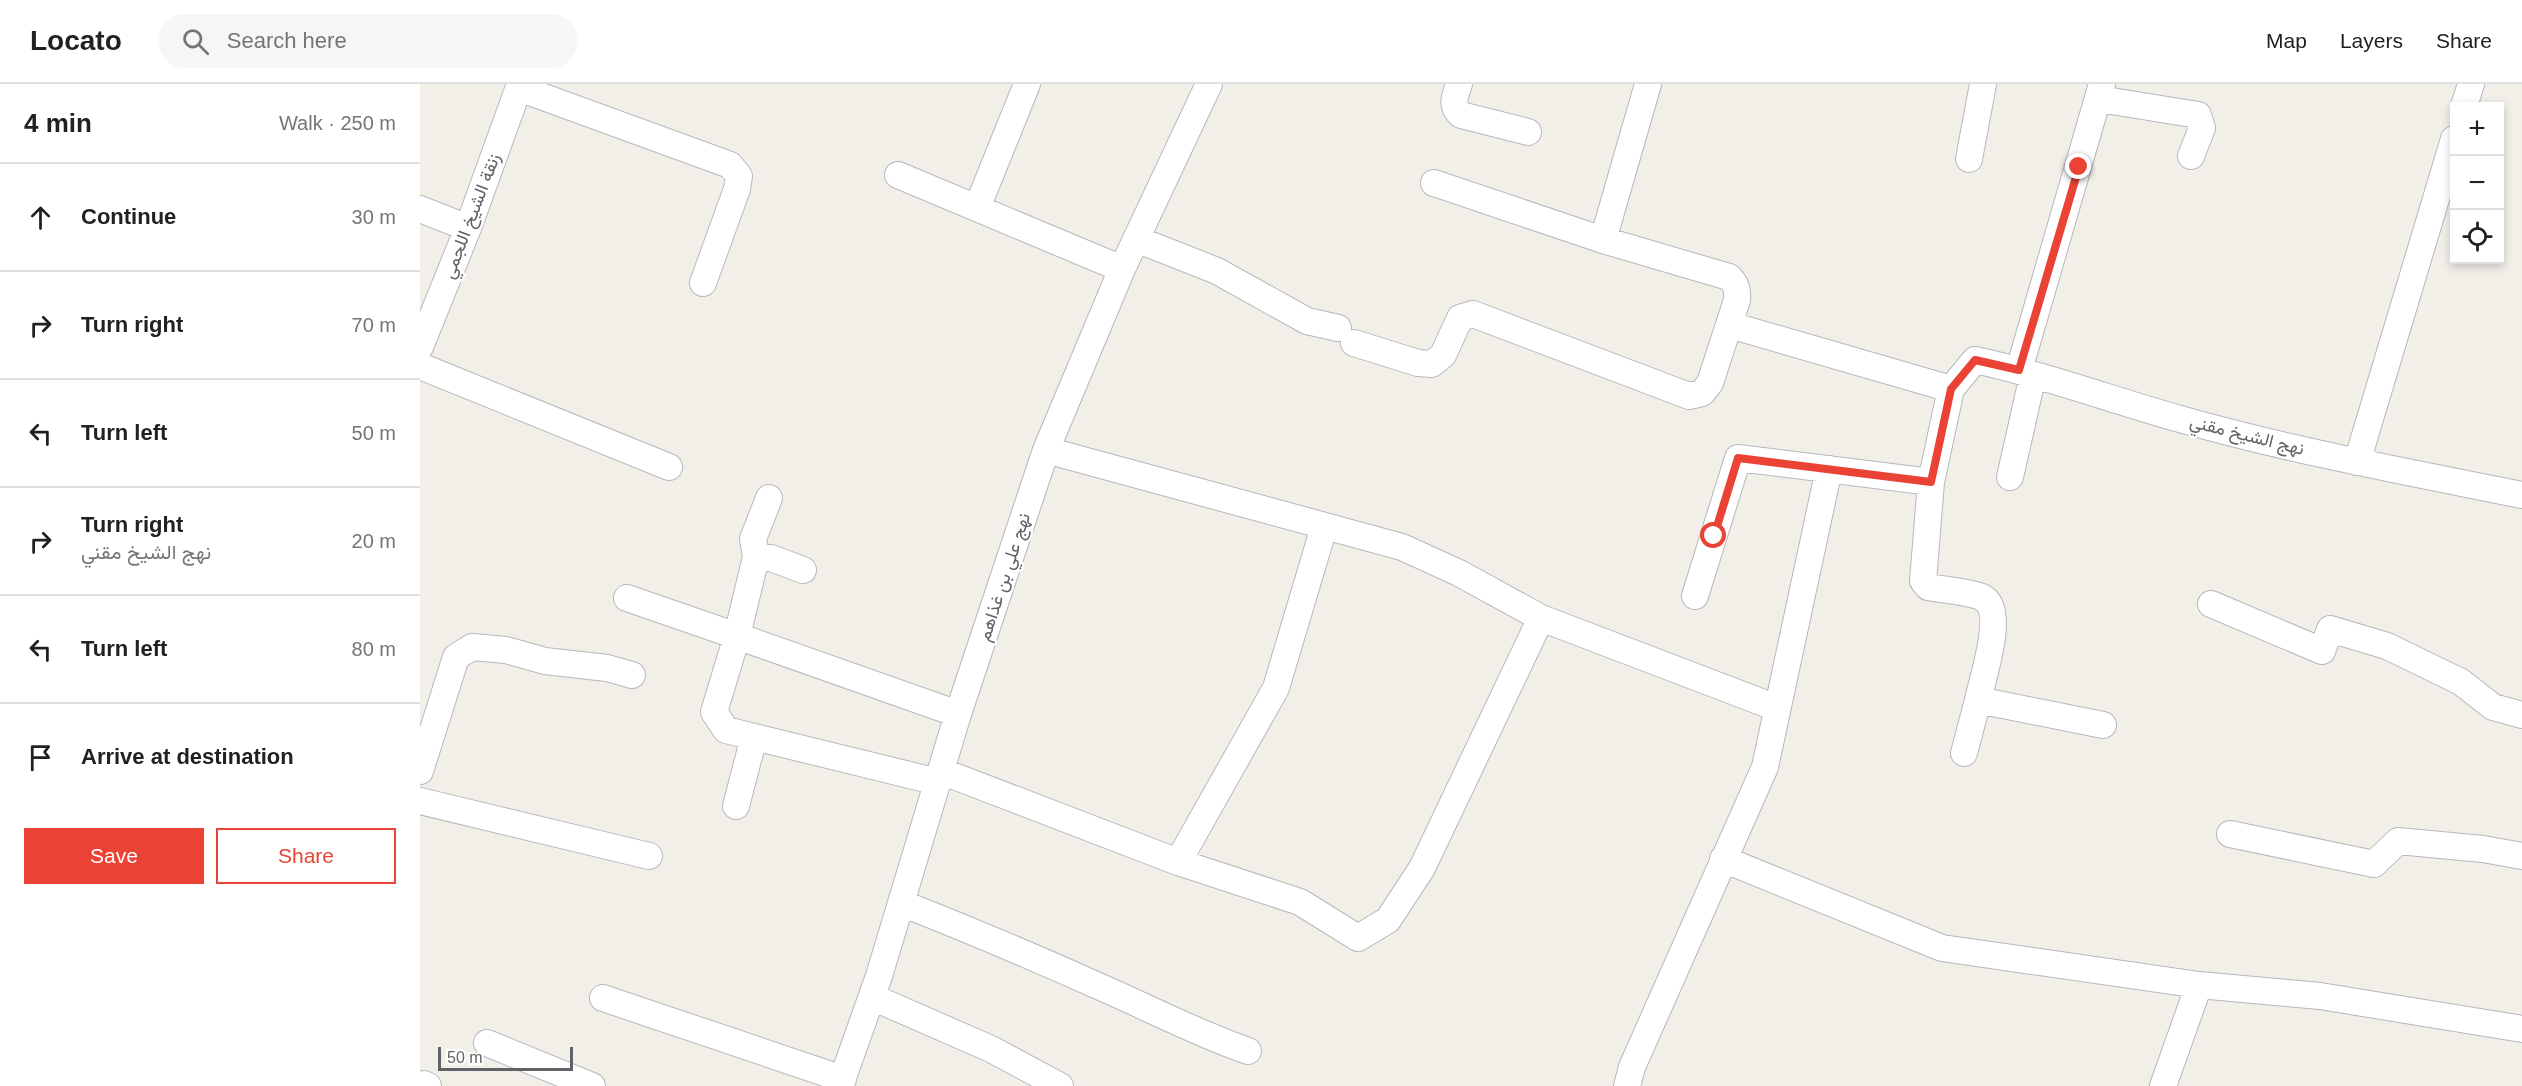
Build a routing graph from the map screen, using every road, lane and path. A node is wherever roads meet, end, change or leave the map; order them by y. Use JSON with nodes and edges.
{"nodes":[{"id":1,"x":1027,"y":84,"type":"edge"},
{"id":2,"x":1209,"y":84,"type":"edge"},
{"id":3,"x":1459,"y":84,"type":"edge"},
{"id":4,"x":1648,"y":84,"type":"edge"},
{"id":5,"x":1983,"y":84,"type":"edge"},
{"id":6,"x":2471,"y":84,"type":"edge"},
{"id":7,"x":520,"y":86,"type":"edge"},
{"id":8,"x":2100,"y":92,"type":"edge"},
{"id":9,"x":2465,"y":102,"type":"edge"},
{"id":10,"x":1528,"y":132,"type":"dead end"},
{"id":11,"x":2450,"y":153,"type":"edge"},
{"id":12,"x":2191,"y":156,"type":"dead end"},
{"id":13,"x":1969,"y":159,"type":"dead end"},
{"id":14,"x":898,"y":175,"type":"dead end"},
{"id":15,"x":1434,"y":183,"type":"dead end"},
{"id":16,"x":977,"y":208,"type":"junction"},
{"id":17,"x":420,"y":209,"type":"edge"},
{"id":18,"x":468,"y":228,"type":"junction"},
{"id":19,"x":1136,"y":239,"type":"junction"},
{"id":20,"x":1603,"y":240,"type":"junction"},
{"id":21,"x":1122,"y":269,"type":"junction"},
{"id":22,"x":703,"y":283,"type":"dead end"},
{"id":23,"x":1730,"y":325,"type":"junction"},
{"id":24,"x":420,"y":347,"type":"edge"},
{"id":25,"x":420,"y":366,"type":"edge"},
{"id":26,"x":2026,"y":373,"type":"junction"},
{"id":27,"x":1951,"y":389,"type":"junction"},
{"id":28,"x":1046,"y":450,"type":"junction"},
{"id":29,"x":2357,"y":462,"type":"junction"},
{"id":30,"x":669,"y":467,"type":"dead end"},
{"id":31,"x":1829,"y":470,"type":"junction"},
{"id":32,"x":2010,"y":477,"type":"dead end"},
{"id":33,"x":1931,"y":482,"type":"junction"},
{"id":34,"x":2522,"y":495,"type":"edge"},
{"id":35,"x":769,"y":498,"type":"dead end"},
{"id":36,"x":1324,"y":527,"type":"junction"},
{"id":37,"x":756,"y":557,"type":"junction"},
{"id":38,"x":803,"y":570,"type":"dead end"},
{"id":39,"x":1695,"y":596,"type":"dead end"},
{"id":40,"x":627,"y":598,"type":"dead end"},
{"id":41,"x":2211,"y":604,"type":"dead end"},
{"id":42,"x":1541,"y":618,"type":"junction"},
{"id":43,"x":737,"y":636,"type":"junction"},
{"id":44,"x":632,"y":675,"type":"dead end"},
{"id":45,"x":1978,"y":700,"type":"junction"},
{"id":46,"x":1777,"y":708,"type":"junction"},
{"id":47,"x":958,"y":714,"type":"junction"},
{"id":48,"x":2522,"y":715,"type":"edge"},
{"id":49,"x":2103,"y":725,"type":"dead end"},
{"id":50,"x":754,"y":737,"type":"junction"},
{"id":51,"x":1964,"y":753,"type":"dead end"},
{"id":52,"x":420,"y":771,"type":"edge"},
{"id":53,"x":940,"y":776,"type":"junction"},
{"id":54,"x":420,"y":801,"type":"edge"},
{"id":55,"x":736,"y":806,"type":"dead end"},
{"id":56,"x":2230,"y":834,"type":"dead end"},
{"id":57,"x":649,"y":856,"type":"dead end"},
{"id":58,"x":2522,"y":856,"type":"edge"},
{"id":59,"x":1723,"y":859,"type":"junction"},
{"id":60,"x":1178,"y":862,"type":"junction"},
{"id":61,"x":901,"y":903,"type":"junction"},
{"id":62,"x":2199,"y":985,"type":"junction"},
{"id":63,"x":872,"y":996,"type":"junction"},
{"id":64,"x":603,"y":998,"type":"dead end"},
{"id":65,"x":2522,"y":1029,"type":"edge"},
{"id":66,"x":487,"y":1043,"type":"dead end"},
{"id":67,"x":1248,"y":1052,"type":"dead end"},
{"id":68,"x":841,"y":1083,"type":"edge"},
{"id":69,"x":592,"y":1086,"type":"edge"},
{"id":70,"x":1060,"y":1086,"type":"edge"},
{"id":71,"x":1627,"y":1086,"type":"edge"},
{"id":72,"x":2163,"y":1086,"type":"edge"}],
"edges":[{"from":1,"to":16,"type":"street"},
{"from":2,"to":19,"type":"street","name":"نهج علي بن غذاهم"},
{"from":3,"to":10,"type":"street"},
{"from":4,"to":20,"type":"street"},
{"from":5,"to":13,"type":"street"},
{"from":6,"to":9,"type":"street"},
{"from":7,"to":18,"type":"street","name":"زنقة الشيخ اللجمي"},
{"from":7,"to":22,"type":"street"},
{"from":8,"to":12,"type":"street"},
{"from":8,"to":26,"type":"street"},
{"from":11,"to":29,"type":"street"},
{"from":14,"to":16,"type":"street"},
{"from":15,"to":20,"type":"street"},
{"from":16,"to":21,"type":"street"},
{"from":17,"to":18,"type":"street"},
{"from":18,"to":24,"type":"street","name":"زنقة الشيخ اللجمي"},
{"from":19,"to":21,"type":"street","name":"نهج علي بن غذاهم"},
{"from":19,"to":23,"type":"street"},
{"from":20,"to":23,"type":"street"},
{"from":21,"to":28,"type":"street","name":"نهج علي بن غذاهم"},
{"from":23,"to":27,"type":"street"},
{"from":25,"to":30,"type":"street"},
{"from":26,"to":27,"type":"street","name":"نهج الشيخ مقني"},
{"from":26,"to":29,"type":"street","name":"نهج الشيخ مقني"},
{"from":26,"to":32,"type":"street"},
{"from":27,"to":33,"type":"street"},
{"from":28,"to":36,"type":"street"},
{"from":28,"to":47,"type":"street","name":"نهج علي بن غذاهم"},
{"from":29,"to":34,"type":"street","name":"نهج الشيخ مقني"},
{"from":31,"to":33,"type":"street"},
{"from":31,"to":39,"type":"street"},
{"from":31,"to":46,"type":"street"},
{"from":33,"to":45,"type":"street"},
{"from":35,"to":37,"type":"street"},
{"from":36,"to":42,"type":"street"},
{"from":36,"to":60,"type":"street"},
{"from":37,"to":38,"type":"street"},
{"from":37,"to":43,"type":"street"},
{"from":40,"to":43,"type":"street"},
{"from":41,"to":48,"type":"street"},
{"from":42,"to":46,"type":"street"},
{"from":42,"to":60,"type":"street"},
{"from":43,"to":47,"type":"street"},
{"from":43,"to":50,"type":"street"},
{"from":44,"to":52,"type":"street"},
{"from":45,"to":49,"type":"street"},
{"from":45,"to":51,"type":"street"},
{"from":46,"to":59,"type":"street"},
{"from":47,"to":53,"type":"street","name":"نهج علي بن غذاهم"},
{"from":50,"to":53,"type":"street"},
{"from":50,"to":55,"type":"street"},
{"from":53,"to":60,"type":"street"},
{"from":53,"to":61,"type":"street","name":"نهج علي بن غذاهم"},
{"from":54,"to":57,"type":"street"},
{"from":56,"to":58,"type":"street"},
{"from":59,"to":62,"type":"street"},
{"from":59,"to":71,"type":"street"},
{"from":61,"to":63,"type":"street","name":"نهج علي بن غذاهم"},
{"from":61,"to":67,"type":"street"},
{"from":62,"to":65,"type":"street"},
{"from":62,"to":72,"type":"street"},
{"from":63,"to":68,"type":"street","name":"نهج علي بن غذاهم"},
{"from":63,"to":70,"type":"street"},
{"from":64,"to":68,"type":"street"},
{"from":66,"to":69,"type":"street"}]}
